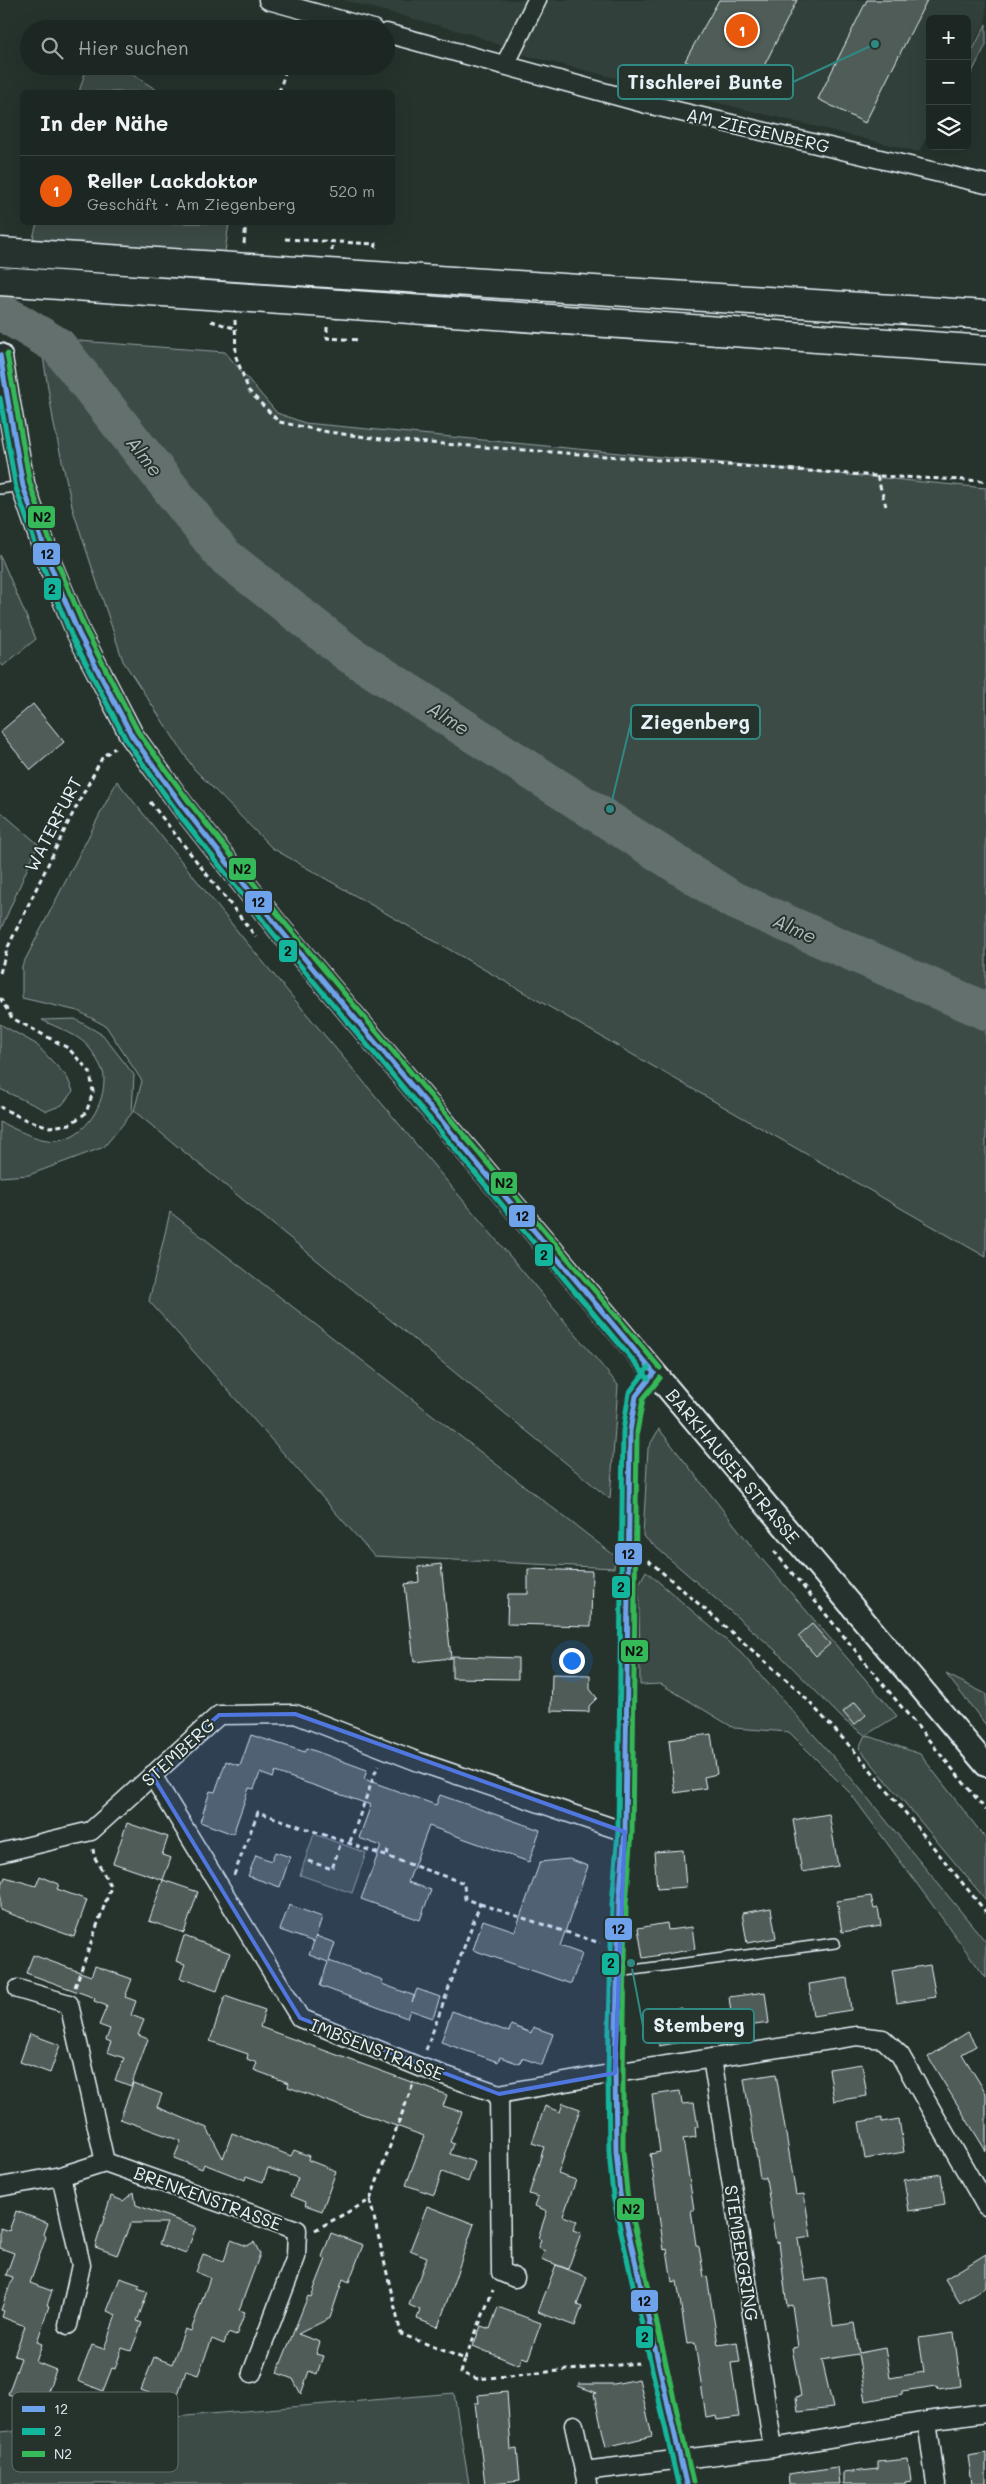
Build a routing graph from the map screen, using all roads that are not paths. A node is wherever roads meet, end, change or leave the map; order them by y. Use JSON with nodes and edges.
{"nodes":[{"id":1,"x":268,"y":0,"type":"edge"},
{"id":2,"x":538,"y":0,"type":"edge"},
{"id":3,"x":340,"y":20,"type":"edge"},
{"id":4,"x":395,"y":34,"type":"edge"},
{"id":5,"x":505,"y":65,"type":"junction"},
{"id":6,"x":986,"y":184,"type":"edge"},
{"id":7,"x":0,"y":252,"type":"edge"},
{"id":8,"x":0,"y":281,"type":"edge"},
{"id":9,"x":986,"y":315,"type":"edge"},
{"id":10,"x":986,"y":350,"type":"edge"},
{"id":11,"x":0,"y":356,"type":"edge"},
{"id":12,"x":23,"y":486,"type":"junction"},
{"id":13,"x":0,"y":489,"type":"edge"},
{"id":14,"x":654,"y":1373,"type":"junction"},
{"id":15,"x":986,"y":1765,"type":"edge"},
{"id":16,"x":152,"y":1775,"type":"junction"},
{"id":17,"x":625,"y":1832,"type":"junction"},
{"id":18,"x":0,"y":1852,"type":"edge"},
{"id":19,"x":835,"y":1943,"type":"dead end"},
{"id":20,"x":618,"y":1972,"type":"junction"},
{"id":21,"x":18,"y":1989,"type":"dead end"},
{"id":22,"x":712,"y":2058,"type":"junction"},
{"id":23,"x":615,"y":2073,"type":"junction"},
{"id":24,"x":499,"y":2094,"type":"junction"},
{"id":25,"x":105,"y":2162,"type":"junction"},
{"id":26,"x":61,"y":2176,"type":"junction"},
{"id":27,"x":0,"y":2187,"type":"edge"},
{"id":28,"x":986,"y":2206,"type":"edge"},
{"id":29,"x":508,"y":2275,"type":"road end"},
{"id":30,"x":68,"y":2325,"type":"dead end"},
{"id":31,"x":252,"y":2373,"type":"dead end"},
{"id":32,"x":986,"y":2413,"type":"edge"},
{"id":33,"x":926,"y":2421,"type":"junction"},
{"id":34,"x":574,"y":2425,"type":"dead end"},
{"id":35,"x":773,"y":2448,"type":"junction"},
{"id":36,"x":681,"y":2459,"type":"junction"},
{"id":37,"x":586,"y":2478,"type":"edge"},
{"id":38,"x":686,"y":2484,"type":"edge"},
{"id":39,"x":936,"y":2484,"type":"edge"}],
"edges":[{"from":1,"to":3,"type":"street"},
{"from":2,"to":5,"type":"street"},
{"from":4,"to":5,"type":"street","name":"AM ZIEGENBERG"},
{"from":5,"to":6,"type":"street","name":"AM ZIEGENBERG"},
{"from":7,"to":9,"type":"highway","bridge":true},
{"from":8,"to":10,"type":"highway","bridge":true},
{"from":11,"to":12,"type":"street","name":"BARKHAUSER STRASSE"},
{"from":12,"to":13,"type":"lane"},
{"from":12,"to":14,"type":"street","name":"BARKHAUSER STRASSE"},
{"from":14,"to":15,"type":"street","name":"BARKHAUSER STRASSE"},
{"from":14,"to":17,"type":"street"},
{"from":16,"to":17,"type":"street","name":"STEMBERG"},
{"from":16,"to":18,"type":"street","name":"STEMBERG"},
{"from":16,"to":24,"type":"street","name":"IMBSENSTRASSE"},
{"from":17,"to":20,"type":"street"},
{"from":19,"to":20,"type":"lane"},
{"from":20,"to":23,"type":"street"},
{"from":21,"to":25,"type":"street"},
{"from":22,"to":23,"type":"street"},
{"from":22,"to":28,"type":"street"},
{"from":22,"to":35,"type":"street","name":"STEMBERGRING"},
{"from":23,"to":24,"type":"street","name":"IMBSENSTRASSE"},
{"from":23,"to":36,"type":"street"},
{"from":24,"to":29,"type":"street"},
{"from":25,"to":26,"type":"street"},
{"from":25,"to":31,"type":"street","name":"BRENKENSTRASSE"},
{"from":26,"to":27,"type":"street"},
{"from":26,"to":30,"type":"street"},
{"from":32,"to":33,"type":"street"},
{"from":33,"to":35,"type":"street"},
{"from":33,"to":39,"type":"street"},
{"from":34,"to":37,"type":"street"},
{"from":35,"to":36,"type":"street"},
{"from":36,"to":37,"type":"street"},
{"from":36,"to":38,"type":"street"}]}
